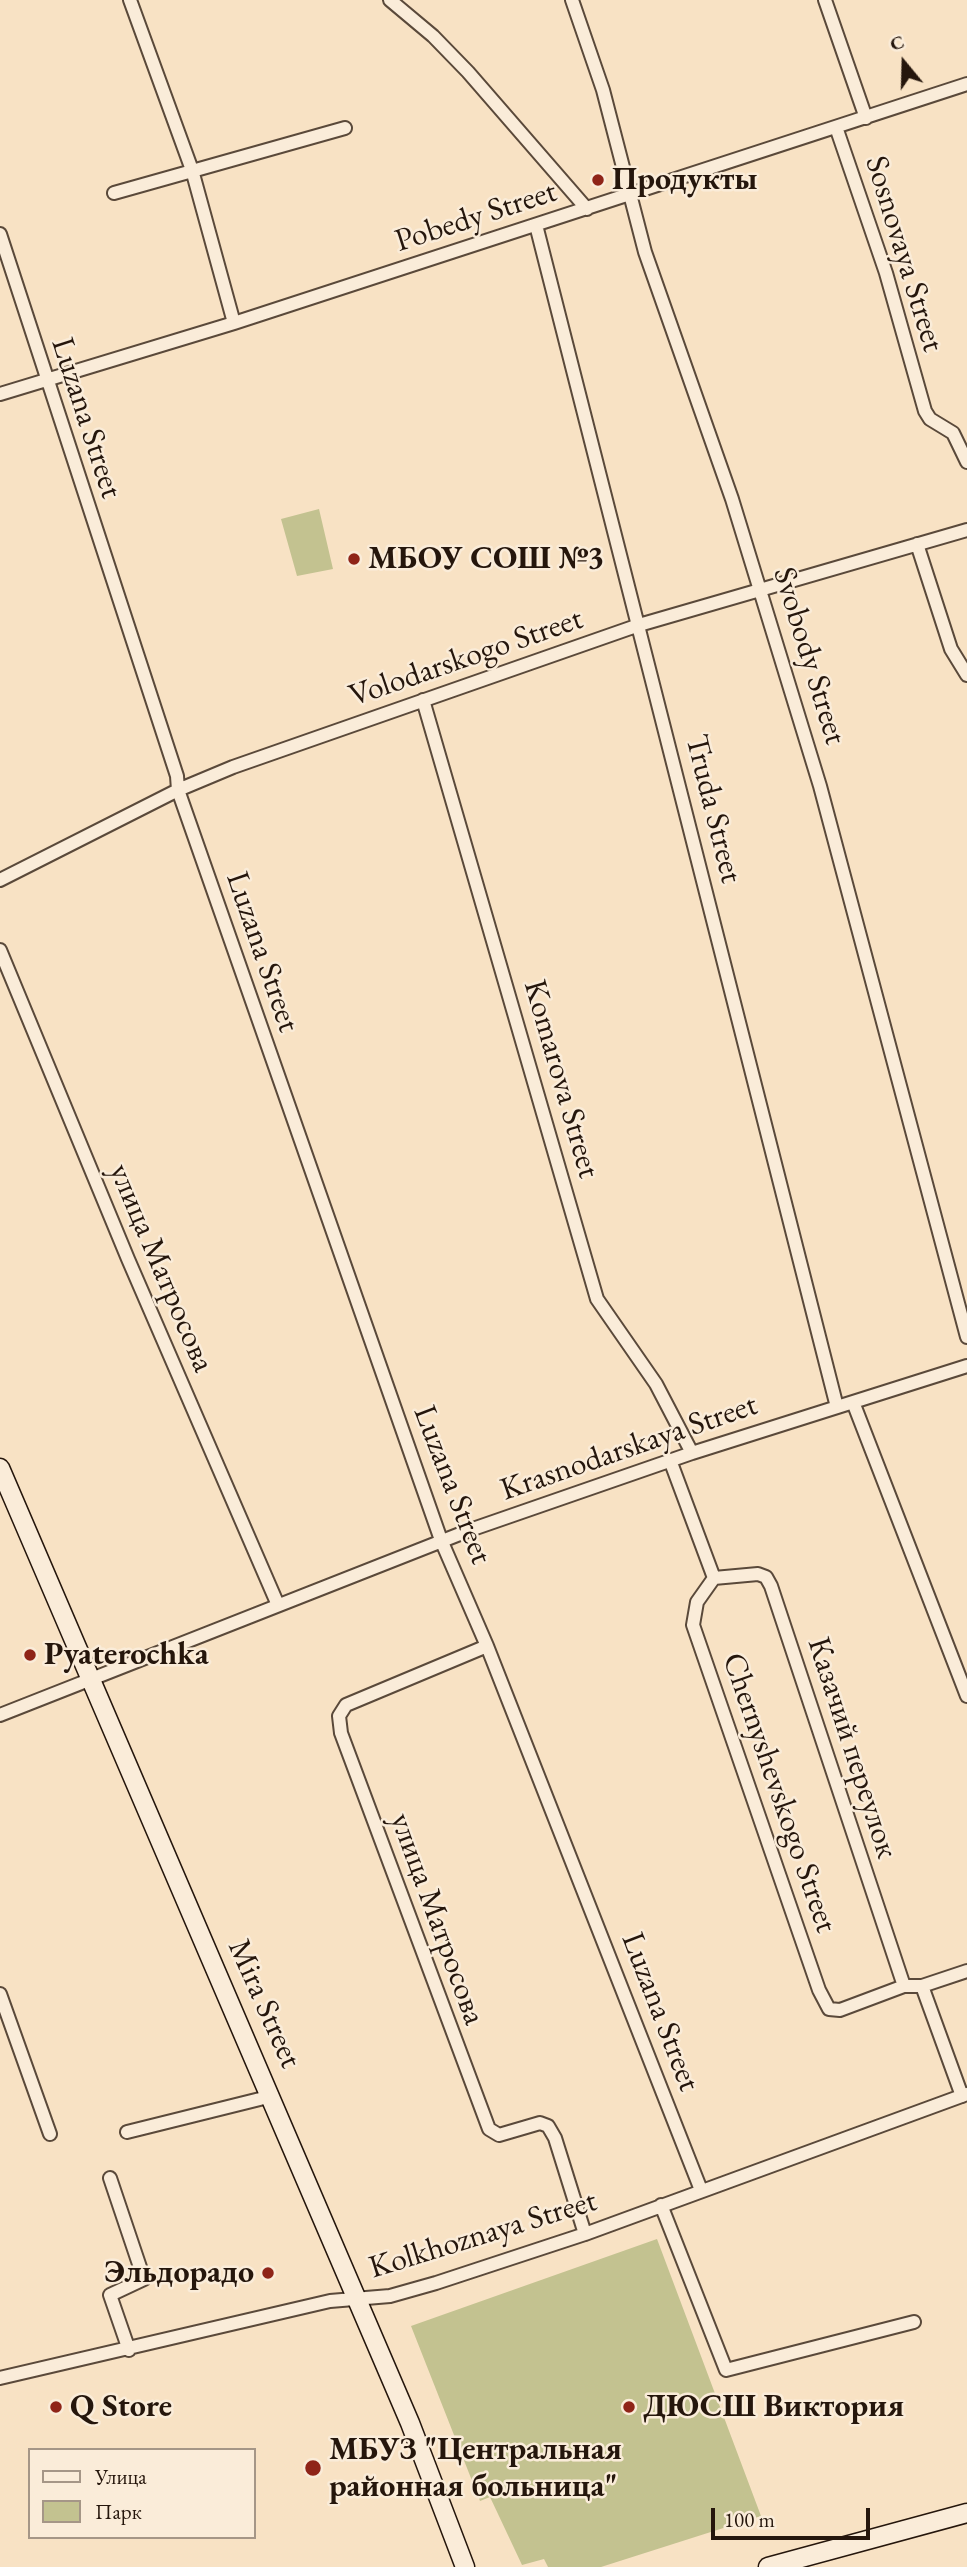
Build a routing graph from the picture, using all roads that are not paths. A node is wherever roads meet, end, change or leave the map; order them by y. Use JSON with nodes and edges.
{"nodes":[{"id":1,"x":130,"y":0,"type":"edge"},
{"id":2,"x":390,"y":0,"type":"edge"},
{"id":3,"x":572,"y":0,"type":"edge"},
{"id":4,"x":825,"y":0,"type":"edge"},
{"id":5,"x":967,"y":84,"type":"edge"},
{"id":6,"x":866,"y":118,"type":"junction"},
{"id":7,"x":836,"y":127,"type":"junction"},
{"id":8,"x":345,"y":128,"type":"dead end"},
{"id":9,"x":192,"y":170,"type":"junction"},
{"id":10,"x":114,"y":193,"type":"dead end"},
{"id":11,"x":631,"y":193,"type":"junction"},
{"id":12,"x":587,"y":209,"type":"junction"},
{"id":13,"x":536,"y":225,"type":"junction"},
{"id":14,"x":0,"y":234,"type":"edge"},
{"id":15,"x":234,"y":323,"type":"junction"},
{"id":16,"x":46,"y":382,"type":"junction"},
{"id":17,"x":0,"y":394,"type":"edge"},
{"id":18,"x":967,"y":462,"type":"edge"},
{"id":19,"x":967,"y":530,"type":"edge"},
{"id":20,"x":917,"y":544,"type":"junction"},
{"id":21,"x":762,"y":591,"type":"junction"},
{"id":22,"x":639,"y":625,"type":"junction"},
{"id":23,"x":967,"y":675,"type":"edge"},
{"id":24,"x":424,"y":700,"type":"junction"},
{"id":25,"x":178,"y":790,"type":"junction"},
{"id":26,"x":0,"y":880,"type":"edge"},
{"id":27,"x":0,"y":950,"type":"edge"},
{"id":28,"x":967,"y":1337,"type":"edge"},
{"id":29,"x":967,"y":1366,"type":"edge"},
{"id":30,"x":853,"y":1402,"type":"junction"},
{"id":31,"x":837,"y":1407,"type":"junction"},
{"id":32,"x":692,"y":1453,"type":"junction"},
{"id":33,"x":670,"y":1460,"type":"junction"},
{"id":34,"x":0,"y":1468,"type":"edge"},
{"id":35,"x":441,"y":1540,"type":"junction"},
{"id":36,"x":714,"y":1578,"type":"junction"},
{"id":37,"x":278,"y":1605,"type":"junction"},
{"id":38,"x":487,"y":1646,"type":"junction"},
{"id":39,"x":91,"y":1681,"type":"junction"},
{"id":40,"x":967,"y":1696,"type":"edge"},
{"id":41,"x":0,"y":1715,"type":"edge"},
{"id":42,"x":967,"y":1971,"type":"edge"},
{"id":43,"x":904,"y":1986,"type":"junction"},
{"id":44,"x":922,"y":1986,"type":"junction"},
{"id":45,"x":0,"y":1994,"type":"edge"},
{"id":46,"x":964,"y":2095,"type":"edge"},
{"id":47,"x":272,"y":2096,"type":"junction"},
{"id":48,"x":127,"y":2132,"type":"dead end"},
{"id":49,"x":50,"y":2134,"type":"dead end"},
{"id":50,"x":110,"y":2178,"type":"dead end"},
{"id":51,"x":701,"y":2190,"type":"junction"},
{"id":52,"x":662,"y":2205,"type":"junction"},
{"id":53,"x":584,"y":2234,"type":"junction"},
{"id":54,"x":358,"y":2299,"type":"junction"},
{"id":55,"x":914,"y":2322,"type":"dead end"},
{"id":56,"x":129,"y":2350,"type":"junction"},
{"id":57,"x":0,"y":2378,"type":"edge"},
{"id":58,"x":967,"y":2513,"type":"edge"},
{"id":59,"x":465,"y":2567,"type":"edge"},
{"id":60,"x":768,"y":2567,"type":"edge"}],
"edges":[{"from":1,"to":9,"type":"street"},
{"from":2,"to":12,"type":"street"},
{"from":3,"to":11,"type":"street","name":"Svobody Street"},
{"from":4,"to":6,"type":"street"},
{"from":5,"to":6,"type":"street","name":"Pobedy Street"},
{"from":6,"to":7,"type":"street","name":"Pobedy Street"},
{"from":7,"to":11,"type":"street","name":"Pobedy Street"},
{"from":7,"to":18,"type":"street","name":"Sosnovaya Street"},
{"from":8,"to":9,"type":"street"},
{"from":9,"to":10,"type":"street"},
{"from":9,"to":15,"type":"street"},
{"from":11,"to":12,"type":"street","name":"Pobedy Street"},
{"from":11,"to":21,"type":"street","name":"Svobody Street"},
{"from":12,"to":13,"type":"street","name":"Pobedy Street"},
{"from":13,"to":15,"type":"street","name":"Pobedy Street"},
{"from":13,"to":22,"type":"street","name":"Truda Street"},
{"from":14,"to":16,"type":"street","name":"Luzana Street"},
{"from":15,"to":16,"type":"street","name":"Pobedy Street"},
{"from":16,"to":17,"type":"street","name":"Pobedy Street"},
{"from":16,"to":25,"type":"street","name":"Luzana Street"},
{"from":19,"to":20,"type":"street","name":"Volodarskogo Street"},
{"from":20,"to":21,"type":"street","name":"Volodarskogo Street"},
{"from":20,"to":23,"type":"street"},
{"from":21,"to":22,"type":"street","name":"Volodarskogo Street"},
{"from":21,"to":28,"type":"street","name":"Svobody Street"},
{"from":22,"to":24,"type":"street","name":"Volodarskogo Street"},
{"from":22,"to":31,"type":"street","name":"Truda Street"},
{"from":24,"to":25,"type":"street","name":"Volodarskogo Street"},
{"from":24,"to":32,"type":"street","name":"Komarova Street"},
{"from":25,"to":26,"type":"street","name":"Volodarskogo Street"},
{"from":25,"to":35,"type":"street","name":"Luzana Street"},
{"from":27,"to":37,"type":"street","name":"улица Матросова"},
{"from":29,"to":30,"type":"street","name":"Krasnodarskaya Street"},
{"from":30,"to":31,"type":"street","name":"Krasnodarskaya Street"},
{"from":30,"to":40,"type":"street"},
{"from":31,"to":32,"type":"street","name":"Krasnodarskaya Street"},
{"from":32,"to":33,"type":"street","name":"Krasnodarskaya Street"},
{"from":33,"to":35,"type":"street","name":"Krasnodarskaya Street"},
{"from":33,"to":36,"type":"street"},
{"from":34,"to":39,"type":"main road","name":"Mira Street"},
{"from":35,"to":37,"type":"street","name":"Krasnodarskaya Street"},
{"from":35,"to":38,"type":"street","name":"Luzana Street"},
{"from":36,"to":43,"type":"street","name":"Казачий переулок"},
{"from":36,"to":43,"type":"street","name":"Chernyshevskogo Street"},
{"from":37,"to":39,"type":"street","name":"Krasnodarskaya Street"},
{"from":38,"to":51,"type":"street","name":"Luzana Street"},
{"from":38,"to":53,"type":"street","name":"улица Матросова"},
{"from":39,"to":41,"type":"street","name":"Krasnodarskaya Street"},
{"from":39,"to":47,"type":"main road","name":"Mira Street"},
{"from":42,"to":44,"type":"street","name":"Chernyshevskogo Street"},
{"from":43,"to":44,"type":"street","name":"Chernyshevskogo Street"},
{"from":44,"to":46,"type":"street"},
{"from":45,"to":49,"type":"street"},
{"from":46,"to":51,"type":"street","name":"Kolkhoznaya Street"},
{"from":47,"to":48,"type":"street"},
{"from":47,"to":54,"type":"main road","name":"Mira Street"},
{"from":50,"to":56,"type":"street"},
{"from":51,"to":52,"type":"street","name":"Kolkhoznaya Street"},
{"from":52,"to":53,"type":"street","name":"Kolkhoznaya Street"},
{"from":52,"to":55,"type":"street"},
{"from":53,"to":54,"type":"street","name":"Kolkhoznaya Street"},
{"from":54,"to":56,"type":"street","name":"Kolkhoznaya Street"},
{"from":54,"to":59,"type":"main road","name":"Mira Street"},
{"from":56,"to":57,"type":"street","name":"Kolkhoznaya Street"},
{"from":58,"to":60,"type":"main road"}]}
